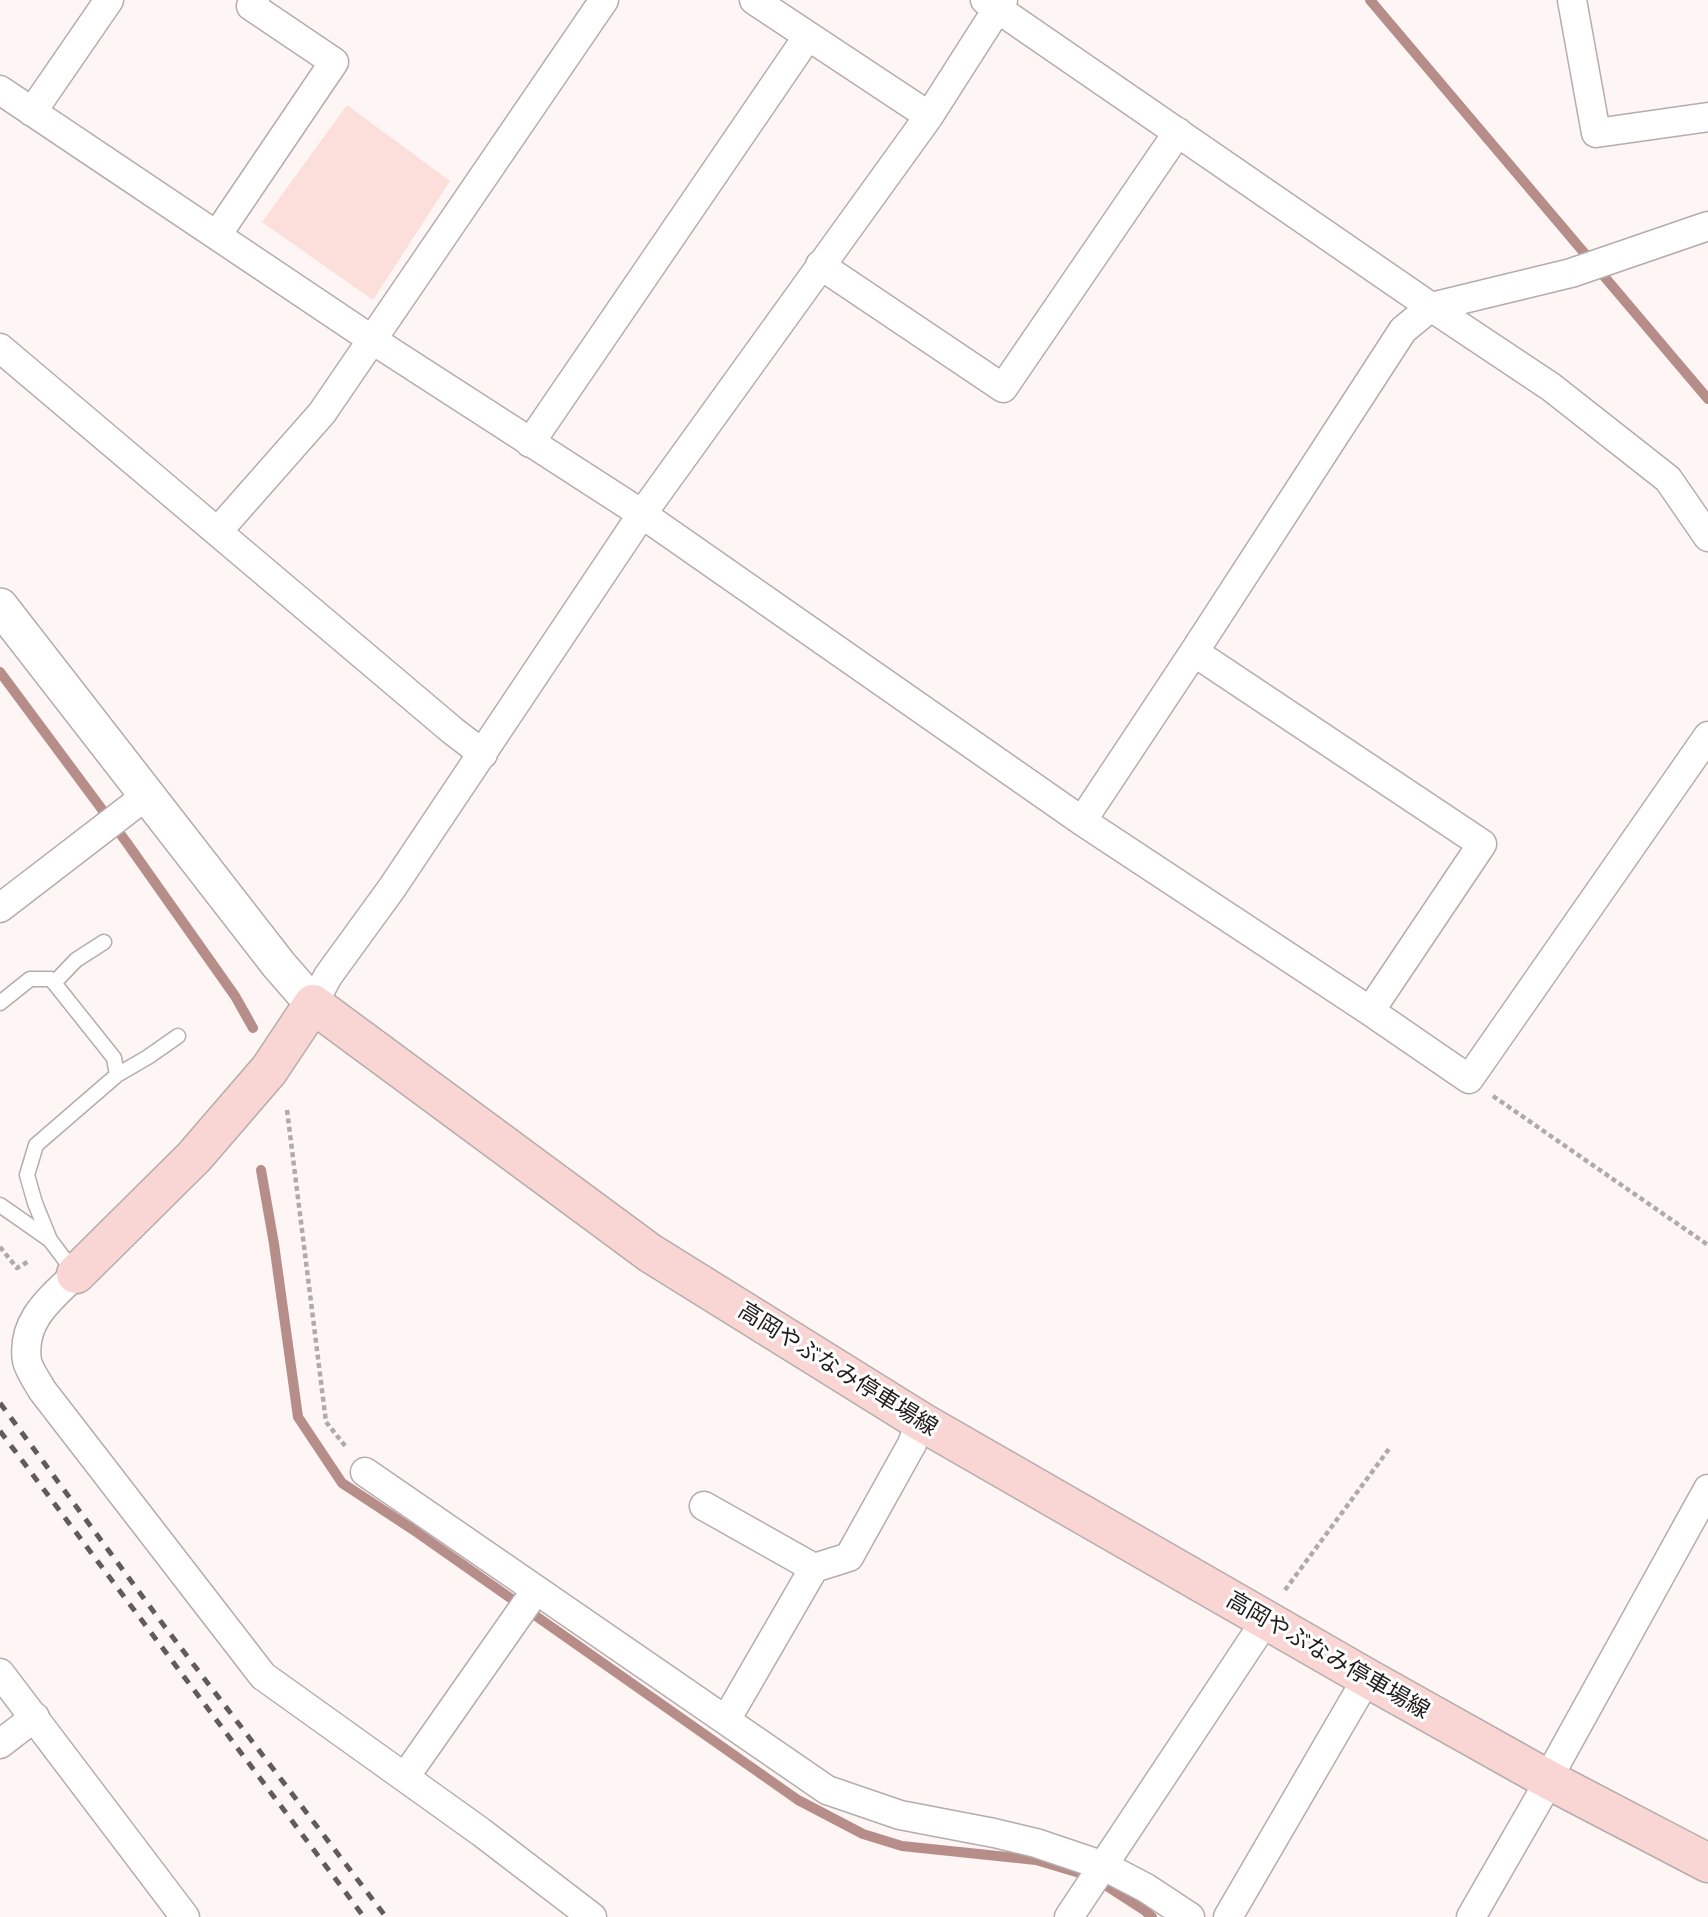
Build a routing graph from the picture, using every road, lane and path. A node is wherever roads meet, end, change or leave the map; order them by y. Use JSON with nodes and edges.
{"nodes":[{"id":1,"x":109,"y":0,"type":"edge"},
{"id":2,"x":604,"y":0,"type":"edge"},
{"id":3,"x":754,"y":0,"type":"edge"},
{"id":4,"x":1572,"y":0,"type":"edge"},
{"id":5,"x":250,"y":2,"type":"edge"},
{"id":6,"x":995,"y":3,"type":"edge"},
{"id":7,"x":808,"y":36,"type":"junction"},
{"id":8,"x":0,"y":90,"type":"edge"},
{"id":9,"x":32,"y":112,"type":"junction"},
{"id":10,"x":929,"y":116,"type":"junction"},
{"id":11,"x":1708,"y":117,"type":"edge"},
{"id":12,"x":1178,"y":132,"type":"junction"},
{"id":13,"x":1708,"y":226,"type":"edge"},
{"id":14,"x":217,"y":234,"type":"junction"},
{"id":15,"x":820,"y":265,"type":"junction"},
{"id":16,"x":1431,"y":307,"type":"junction"},
{"id":17,"x":371,"y":339,"type":"junction"},
{"id":18,"x":0,"y":348,"type":"edge"},
{"id":19,"x":530,"y":443,"type":"junction"},
{"id":20,"x":642,"y":514,"type":"junction"},
{"id":21,"x":218,"y":531,"type":"junction"},
{"id":22,"x":1708,"y":537,"type":"edge"},
{"id":23,"x":0,"y":606,"type":"edge"},
{"id":24,"x":1194,"y":652,"type":"junction"},
{"id":25,"x":1708,"y":736,"type":"edge"},
{"id":26,"x":483,"y":754,"type":"junction"},
{"id":27,"x":139,"y":802,"type":"junction"},
{"id":28,"x":1082,"y":821,"type":"junction"},
{"id":29,"x":0,"y":908,"type":"edge"},
{"id":30,"x":104,"y":942,"type":"dead end"},
{"id":31,"x":54,"y":983,"type":"junction"},
{"id":32,"x":0,"y":1003,"type":"edge"},
{"id":33,"x":313,"y":1004,"type":"junction"},
{"id":34,"x":1370,"y":1012,"type":"junction"},
{"id":35,"x":178,"y":1036,"type":"dead end"},
{"id":36,"x":117,"y":1075,"type":"junction"},
{"id":37,"x":1469,"y":1079,"type":"junction"},
{"id":38,"x":288,"y":1110,"type":"dead end"},
{"id":39,"x":0,"y":1205,"type":"edge"},
{"id":40,"x":50,"y":1240,"type":"junction"},
{"id":41,"x":1708,"y":1245,"type":"edge"},
{"id":42,"x":0,"y":1247,"type":"edge"},
{"id":43,"x":29,"y":1261,"type":"dead end"},
{"id":44,"x":76,"y":1274,"type":"junction"},
{"id":45,"x":920,"y":1421,"type":"junction"},
{"id":46,"x":1389,"y":1449,"type":"dead end"},
{"id":47,"x":365,"y":1472,"type":"joint"},
{"id":48,"x":1708,"y":1489,"type":"edge"},
{"id":49,"x":704,"y":1506,"type":"dead end"},
{"id":50,"x":814,"y":1568,"type":"junction"},
{"id":51,"x":536,"y":1590,"type":"junction"},
{"id":52,"x":1266,"y":1620,"type":"junction"},
{"id":53,"x":0,"y":1673,"type":"edge"},
{"id":54,"x":1367,"y":1678,"type":"junction"},
{"id":55,"x":35,"y":1717,"type":"junction"},
{"id":56,"x":726,"y":1720,"type":"junction"},
{"id":57,"x":0,"y":1744,"type":"edge"},
{"id":58,"x":405,"y":1777,"type":"junction"},
{"id":59,"x":1549,"y":1780,"type":"junction"},
{"id":60,"x":1708,"y":1864,"type":"edge"},
{"id":61,"x":1104,"y":1866,"type":"junction"},
{"id":62,"x":185,"y":1917,"type":"edge"},
{"id":63,"x":592,"y":1917,"type":"edge"},
{"id":64,"x":1069,"y":1917,"type":"edge"},
{"id":65,"x":1190,"y":1917,"type":"edge"},
{"id":66,"x":1228,"y":1917,"type":"edge"},
{"id":67,"x":1471,"y":1917,"type":"edge"}],
"edges":[{"from":1,"to":9,"type":"street"},
{"from":2,"to":17,"type":"street"},
{"from":3,"to":7,"type":"street"},
{"from":4,"to":11,"type":"street"},
{"from":5,"to":14,"type":"street"},
{"from":6,"to":10,"type":"street"},
{"from":6,"to":12,"type":"street"},
{"from":7,"to":10,"type":"street"},
{"from":7,"to":19,"type":"street"},
{"from":8,"to":9,"type":"street"},
{"from":9,"to":14,"type":"street"},
{"from":10,"to":15,"type":"street"},
{"from":12,"to":15,"type":"street"},
{"from":12,"to":16,"type":"street"},
{"from":13,"to":16,"type":"street"},
{"from":14,"to":17,"type":"street"},
{"from":15,"to":20,"type":"street"},
{"from":16,"to":22,"type":"street"},
{"from":16,"to":24,"type":"street"},
{"from":17,"to":19,"type":"street"},
{"from":17,"to":21,"type":"street"},
{"from":18,"to":21,"type":"street"},
{"from":19,"to":20,"type":"street"},
{"from":20,"to":26,"type":"street"},
{"from":20,"to":28,"type":"street"},
{"from":21,"to":26,"type":"street"},
{"from":23,"to":27,"type":"street"},
{"from":24,"to":28,"type":"street"},
{"from":24,"to":34,"type":"street"},
{"from":25,"to":37,"type":"street"},
{"from":26,"to":33,"type":"street"},
{"from":27,"to":29,"type":"street"},
{"from":27,"to":33,"type":"street"},
{"from":28,"to":34,"type":"street"},
{"from":30,"to":31,"type":"lane"},
{"from":31,"to":32,"type":"lane"},
{"from":31,"to":36,"type":"lane"},
{"from":33,"to":44,"type":"main road"},
{"from":33,"to":45,"type":"main road","name":"高岡やぶなみ停車場線"},
{"from":34,"to":37,"type":"street"},
{"from":35,"to":36,"type":"lane"},
{"from":36,"to":40,"type":"lane"},
{"from":37,"to":41,"type":"path"},
{"from":38,"to":47,"type":"path"},
{"from":39,"to":40,"type":"lane"},
{"from":40,"to":44,"type":"lane"},
{"from":42,"to":43,"type":"path"},
{"from":44,"to":58,"type":"street"},
{"from":45,"to":50,"type":"street"},
{"from":45,"to":52,"type":"main road","name":"高岡やぶなみ停車場線"},
{"from":46,"to":52,"type":"path"},
{"from":47,"to":51,"type":"street"},
{"from":48,"to":59,"type":"street"},
{"from":49,"to":50,"type":"street"},
{"from":50,"to":56,"type":"street"},
{"from":51,"to":56,"type":"street"},
{"from":51,"to":58,"type":"street"},
{"from":52,"to":54,"type":"main road","name":"高岡やぶなみ停車場線"},
{"from":52,"to":61,"type":"street"},
{"from":53,"to":55,"type":"street"},
{"from":54,"to":59,"type":"main road","name":"高岡やぶなみ停車場線"},
{"from":54,"to":66,"type":"street"},
{"from":55,"to":57,"type":"street"},
{"from":55,"to":62,"type":"street"},
{"from":56,"to":61,"type":"street"},
{"from":58,"to":63,"type":"street"},
{"from":59,"to":60,"type":"main road","name":"高岡やぶなみ停車場線"},
{"from":59,"to":67,"type":"street"},
{"from":61,"to":64,"type":"street"},
{"from":61,"to":65,"type":"street"}]}
